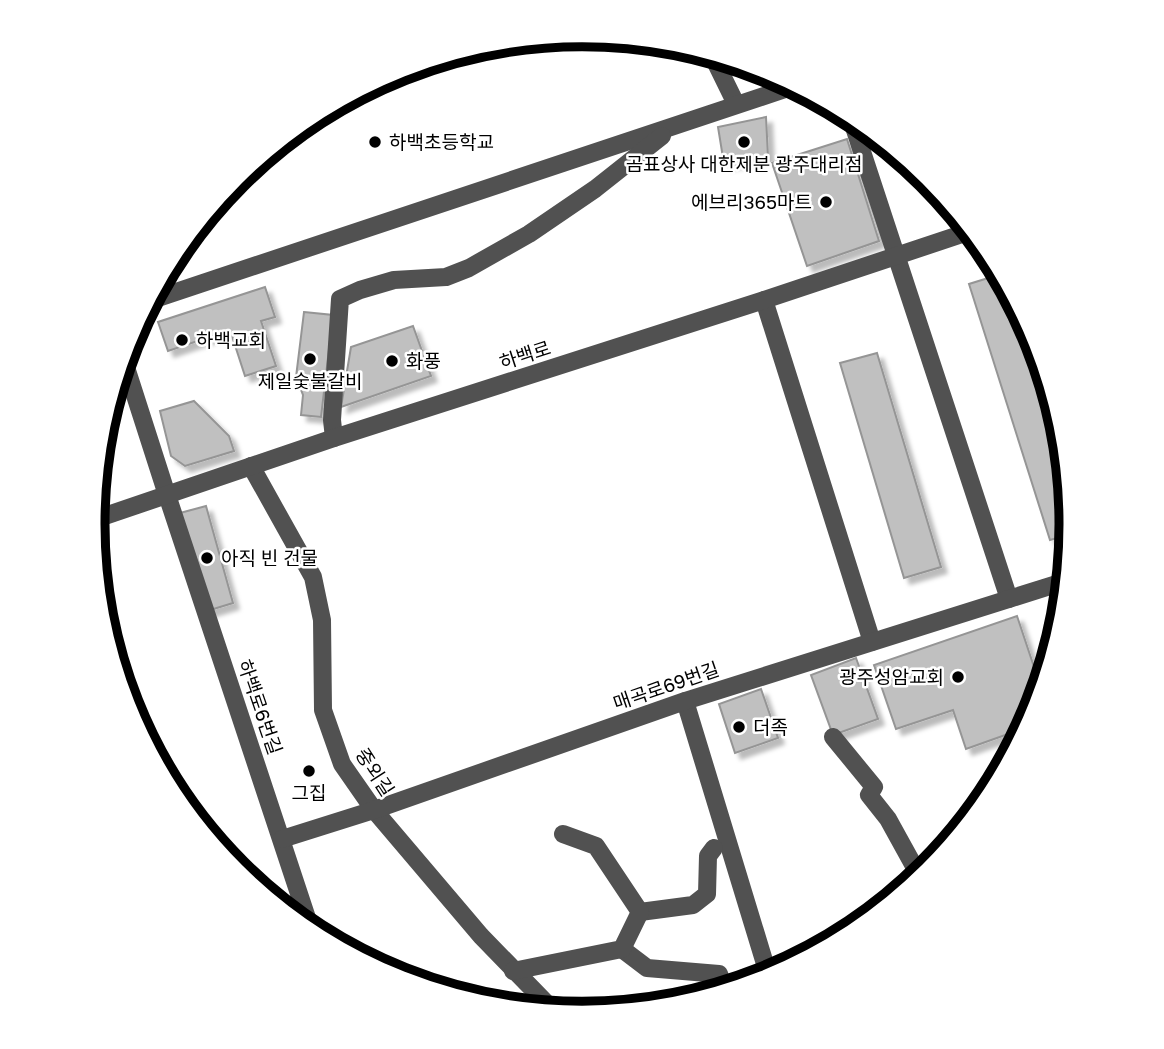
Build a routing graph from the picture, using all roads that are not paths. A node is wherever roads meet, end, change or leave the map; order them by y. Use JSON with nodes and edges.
{"nodes":[{"id":1,"x":718,"y":68,"type":"edge"},
{"id":2,"x":780,"y":90,"type":"edge"},
{"id":3,"x":736,"y":104,"type":"junction"},
{"id":4,"x":675,"y":125,"type":"junction"},
{"id":5,"x":857,"y":135,"type":"edge"},
{"id":6,"x":961,"y":234,"type":"edge"},
{"id":7,"x":897,"y":255,"type":"junction"},
{"id":8,"x":163,"y":296,"type":"edge"},
{"id":9,"x":764,"y":300,"type":"junction"},
{"id":10,"x":129,"y":376,"type":"edge"},
{"id":11,"x":334,"y":438,"type":"junction"},
{"id":12,"x":251,"y":466,"type":"junction"},
{"id":13,"x":167,"y":495,"type":"junction"},
{"id":14,"x":105,"y":516,"type":"edge"},
{"id":15,"x":1055,"y":584,"type":"edge"},
{"id":16,"x":1009,"y":599,"type":"junction"},
{"id":17,"x":872,"y":642,"type":"junction"},
{"id":18,"x":685,"y":701,"type":"junction"},
{"id":19,"x":833,"y":737,"type":"dead end"},
{"id":20,"x":374,"y":810,"type":"junction"},
{"id":21,"x":564,"y":834,"type":"dead end"},
{"id":22,"x":282,"y":839,"type":"junction"},
{"id":23,"x":714,"y":848,"type":"dead end"},
{"id":24,"x":914,"y":867,"type":"edge"},
{"id":25,"x":640,"y":912,"type":"junction"},
{"id":26,"x":306,"y":913,"type":"edge"},
{"id":27,"x":622,"y":949,"type":"junction"},
{"id":28,"x":765,"y":965,"type":"edge"},
{"id":29,"x":513,"y":971,"type":"junction"},
{"id":30,"x":721,"y":980,"type":"edge"},
{"id":31,"x":543,"y":1000,"type":"edge"}],
"edges":[{"from":1,"to":3,"type":"street"},
{"from":2,"to":3,"type":"street"},
{"from":3,"to":4,"type":"street"},
{"from":4,"to":8,"type":"street"},
{"from":4,"to":11,"type":"street"},
{"from":5,"to":7,"type":"street"},
{"from":6,"to":7,"type":"street","name":"하백로"},
{"from":7,"to":9,"type":"street","name":"하백로"},
{"from":7,"to":16,"type":"street"},
{"from":9,"to":11,"type":"street","name":"하백로"},
{"from":9,"to":17,"type":"street"},
{"from":10,"to":13,"type":"street","name":"하백로6번길"},
{"from":11,"to":12,"type":"street","name":"하백로"},
{"from":12,"to":13,"type":"street","name":"하백로"},
{"from":12,"to":20,"type":"street","name":"중외길"},
{"from":13,"to":14,"type":"street","name":"하백로"},
{"from":13,"to":22,"type":"street","name":"하백로6번길"},
{"from":15,"to":16,"type":"street","name":"매곡로69번길"},
{"from":16,"to":17,"type":"street","name":"매곡로69번길"},
{"from":17,"to":18,"type":"street","name":"매곡로69번길"},
{"from":18,"to":20,"type":"street","name":"매곡로69번길"},
{"from":18,"to":28,"type":"street"},
{"from":19,"to":24,"type":"street"},
{"from":20,"to":22,"type":"street","name":"매곡로69번길"},
{"from":20,"to":29,"type":"street","name":"중외길"},
{"from":21,"to":25,"type":"street"},
{"from":22,"to":26,"type":"street","name":"하백로6번길"},
{"from":23,"to":25,"type":"street"},
{"from":25,"to":27,"type":"street"},
{"from":27,"to":29,"type":"street"},
{"from":27,"to":30,"type":"street"},
{"from":29,"to":31,"type":"street","name":"중외길"}]}
